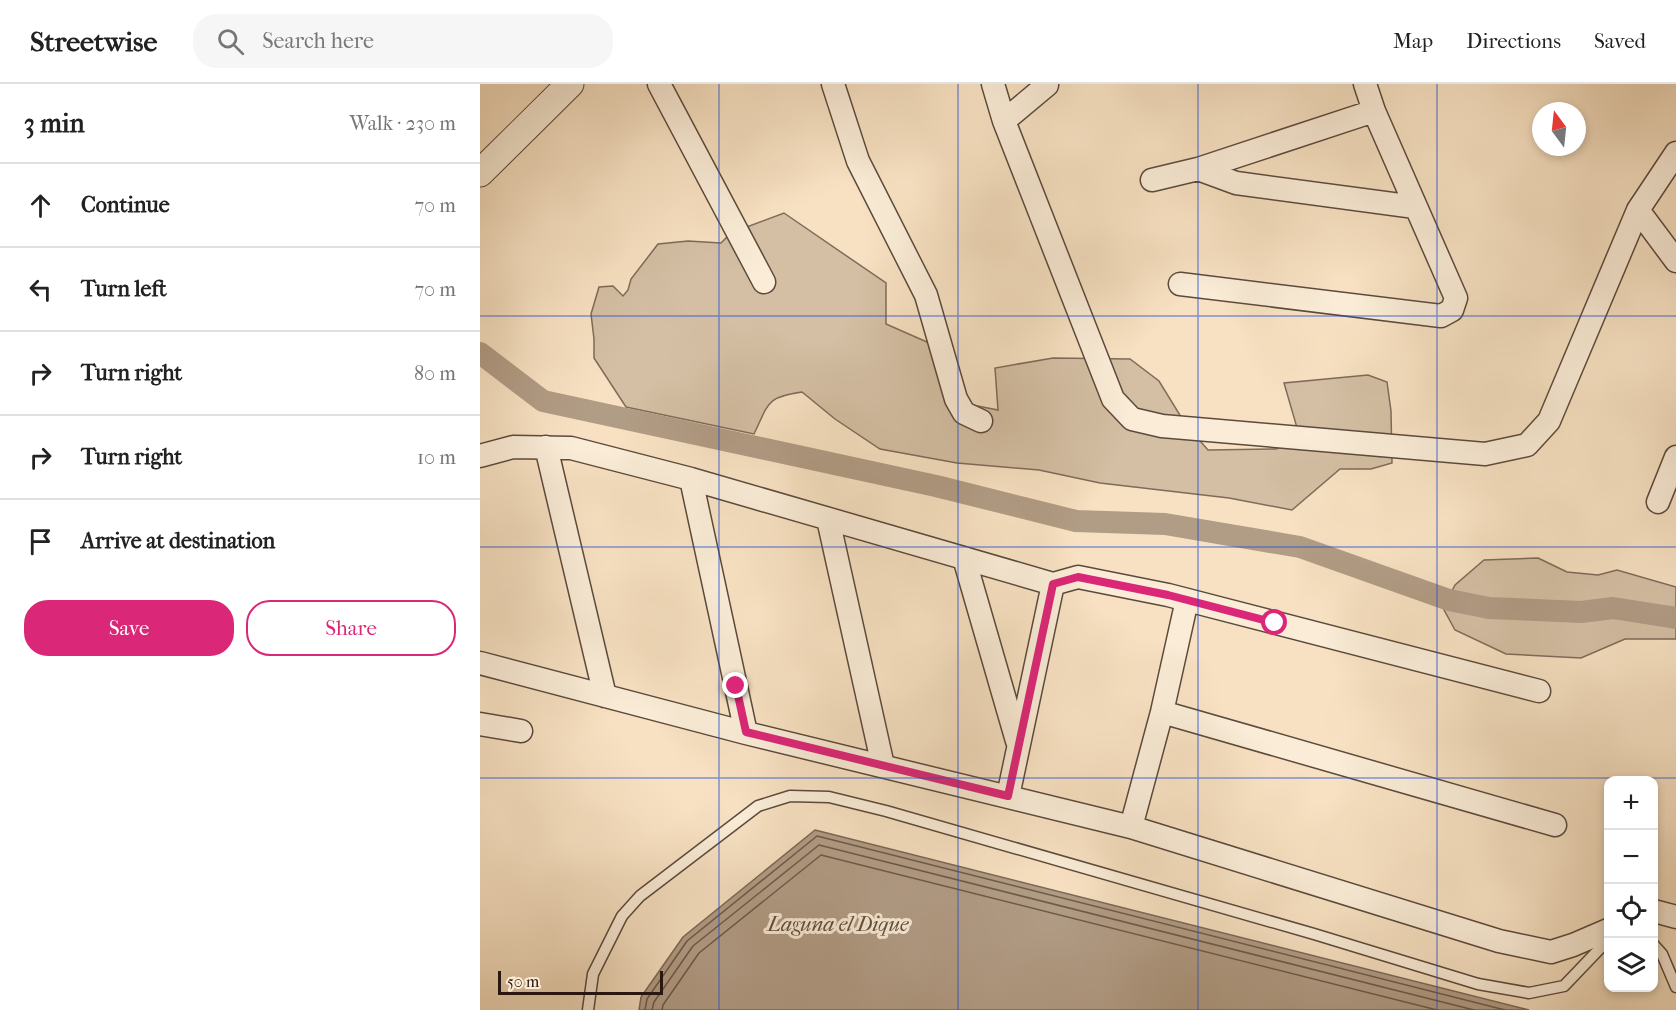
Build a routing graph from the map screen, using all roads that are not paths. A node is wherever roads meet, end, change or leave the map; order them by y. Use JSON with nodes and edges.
{"nodes":[{"id":1,"x":570,"y":84,"type":"edge"},
{"id":2,"x":659,"y":84,"type":"edge"},
{"id":3,"x":833,"y":84,"type":"edge"},
{"id":4,"x":993,"y":84,"type":"edge"},
{"id":5,"x":1047,"y":84,"type":"edge"},
{"id":6,"x":1365,"y":84,"type":"edge"},
{"id":7,"x":1374,"y":111,"type":"junction"},
{"id":8,"x":1004,"y":121,"type":"junction"},
{"id":9,"x":1676,"y":153,"type":"edge"},
{"id":10,"x":1198,"y":169,"type":"junction"},
{"id":11,"x":480,"y":173,"type":"edge"},
{"id":12,"x":1152,"y":180,"type":"dead end"},
{"id":13,"x":1415,"y":207,"type":"junction"},
{"id":14,"x":1638,"y":210,"type":"junction"},
{"id":15,"x":1676,"y":261,"type":"edge"},
{"id":16,"x":764,"y":282,"type":"dead end"},
{"id":17,"x":1180,"y":284,"type":"dead end"},
{"id":18,"x":981,"y":421,"type":"dead end"},
{"id":19,"x":546,"y":447,"type":"junction"},
{"id":20,"x":480,"y":456,"type":"edge"},
{"id":21,"x":1676,"y":457,"type":"edge"},
{"id":22,"x":691,"y":479,"type":"junction"},
{"id":23,"x":1658,"y":502,"type":"dead end"},
{"id":24,"x":828,"y":519,"type":"junction"},
{"id":25,"x":964,"y":558,"type":"junction"},
{"id":26,"x":1053,"y":584,"type":"junction"},
{"id":27,"x":1187,"y":600,"type":"junction"},
{"id":28,"x":480,"y":663,"type":"edge"},
{"id":29,"x":1539,"y":691,"type":"dead end"},
{"id":30,"x":605,"y":696,"type":"junction"},
{"id":31,"x":1162,"y":712,"type":"junction"},
{"id":32,"x":480,"y":724,"type":"edge"},
{"id":33,"x":521,"y":731,"type":"dead end"},
{"id":34,"x":746,"y":732,"type":"junction"},
{"id":35,"x":1018,"y":745,"type":"junction"},
{"id":36,"x":883,"y":766,"type":"junction"},
{"id":37,"x":1008,"y":796,"type":"junction"},
{"id":38,"x":1556,"y":825,"type":"dead end"},
{"id":39,"x":1131,"y":827,"type":"junction"},
{"id":40,"x":1658,"y":912,"type":"edge"},
{"id":41,"x":1676,"y":917,"type":"edge"},
{"id":42,"x":1604,"y":932,"type":"edge"},
{"id":43,"x":1604,"y":944,"type":"edge"},
{"id":44,"x":1658,"y":950,"type":"edge"},
{"id":45,"x":1676,"y":987,"type":"edge"},
{"id":46,"x":588,"y":1010,"type":"edge"}],
"edges":[{"from":1,"to":11,"type":"street"},
{"from":2,"to":16,"type":"street"},
{"from":3,"to":18,"type":"street"},
{"from":4,"to":8,"type":"street"},
{"from":5,"to":8,"type":"street"},
{"from":6,"to":7,"type":"street"},
{"from":7,"to":10,"type":"street"},
{"from":7,"to":13,"type":"street"},
{"from":8,"to":14,"type":"street"},
{"from":9,"to":14,"type":"street"},
{"from":10,"to":12,"type":"street"},
{"from":10,"to":13,"type":"street"},
{"from":13,"to":17,"type":"street"},
{"from":14,"to":15,"type":"street"},
{"from":19,"to":20,"type":"street"},
{"from":19,"to":22,"type":"street"},
{"from":19,"to":30,"type":"street"},
{"from":21,"to":23,"type":"street"},
{"from":22,"to":24,"type":"street"},
{"from":22,"to":34,"type":"street"},
{"from":24,"to":25,"type":"street"},
{"from":24,"to":36,"type":"street"},
{"from":25,"to":26,"type":"street"},
{"from":25,"to":35,"type":"street"},
{"from":26,"to":27,"type":"street"},
{"from":26,"to":35,"type":"street"},
{"from":27,"to":29,"type":"street"},
{"from":27,"to":31,"type":"street"},
{"from":28,"to":30,"type":"street"},
{"from":30,"to":34,"type":"street"},
{"from":31,"to":38,"type":"street"},
{"from":31,"to":39,"type":"street"},
{"from":32,"to":33,"type":"street"},
{"from":34,"to":36,"type":"street"},
{"from":35,"to":37,"type":"street"},
{"from":36,"to":37,"type":"street"},
{"from":37,"to":39,"type":"street"},
{"from":39,"to":42,"type":"street"},
{"from":40,"to":41,"type":"street"},
{"from":43,"to":46,"type":"lane"},
{"from":44,"to":45,"type":"lane"}]}
